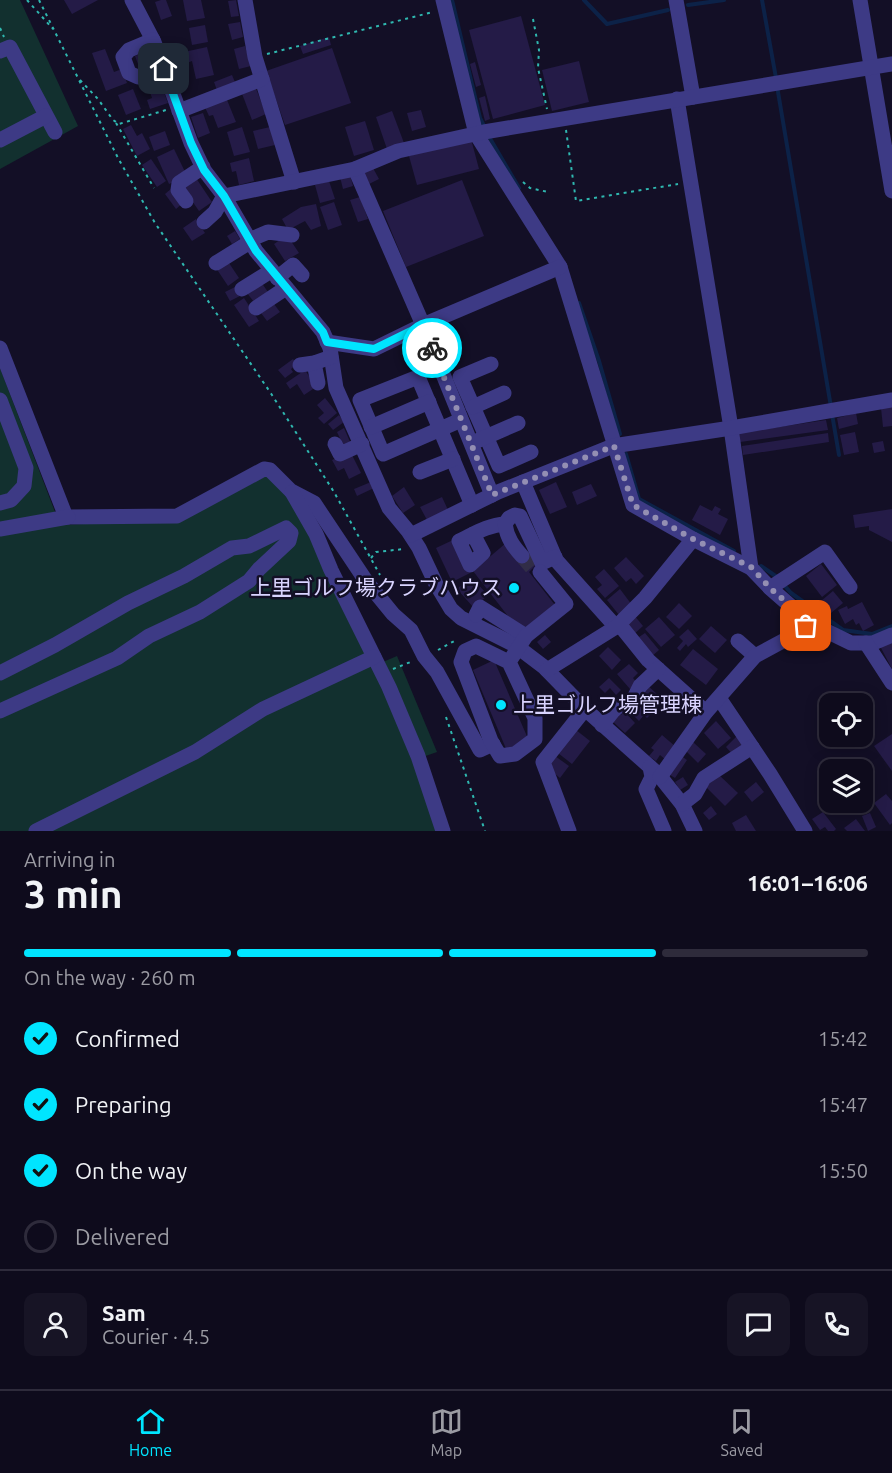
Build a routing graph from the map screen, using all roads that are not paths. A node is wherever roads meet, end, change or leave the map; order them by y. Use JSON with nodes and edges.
{"nodes":[{"id":1,"x":132,"y":0,"type":"edge"},
{"id":2,"x":245,"y":0,"type":"edge"},
{"id":3,"x":676,"y":0,"type":"edge"},
{"id":4,"x":860,"y":0,"type":"edge"},
{"id":5,"x":444,"y":4,"type":"edge"},
{"id":6,"x":153,"y":40,"type":"junction"},
{"id":7,"x":0,"y":51,"type":"edge"},
{"id":8,"x":892,"y":64,"type":"edge"},
{"id":9,"x":871,"y":67,"type":"junction"},
{"id":10,"x":164,"y":69,"type":"junction"},
{"id":11,"x":262,"y":79,"type":"junction"},
{"id":12,"x":693,"y":97,"type":"junction"},
{"id":13,"x":677,"y":99,"type":"junction"},
{"id":14,"x":178,"y":109,"type":"junction"},
{"id":15,"x":46,"y":116,"type":"junction"},
{"id":16,"x":55,"y":132,"type":"dead end"},
{"id":17,"x":476,"y":134,"type":"junction"},
{"id":18,"x":0,"y":140,"type":"edge"},
{"id":19,"x":203,"y":167,"type":"junction"},
{"id":20,"x":355,"y":169,"type":"junction"},
{"id":21,"x":294,"y":182,"type":"junction"},
{"id":22,"x":892,"y":191,"type":"edge"},
{"id":23,"x":224,"y":196,"type":"junction"},
{"id":24,"x":186,"y":201,"type":"dead end"},
{"id":25,"x":204,"y":222,"type":"dead end"},
{"id":26,"x":292,"y":235,"type":"dead end"},
{"id":27,"x":250,"y":241,"type":"junction"},
{"id":28,"x":216,"y":263,"type":"dead end"},
{"id":29,"x":560,"y":267,"type":"junction"},
{"id":30,"x":302,"y":275,"type":"dead end"},
{"id":31,"x":278,"y":279,"type":"junction"},
{"id":32,"x":242,"y":289,"type":"dead end"},
{"id":33,"x":256,"y":308,"type":"dead end"},
{"id":34,"x":423,"y":325,"type":"junction"},
{"id":35,"x":0,"y":348,"type":"edge"},
{"id":36,"x":329,"y":349,"type":"junction"},
{"id":37,"x":491,"y":364,"type":"dead end"},
{"id":38,"x":318,"y":383,"type":"dead end"},
{"id":39,"x":504,"y":393,"type":"dead end"},
{"id":40,"x":0,"y":400,"type":"edge"},
{"id":41,"x":892,"y":400,"type":"edge"},
{"id":42,"x":429,"y":402,"type":"junction"},
{"id":43,"x":473,"y":407,"type":"junction"},
{"id":44,"x":461,"y":420,"type":"junction"},
{"id":45,"x":518,"y":423,"type":"dead end"},
{"id":46,"x":371,"y":427,"type":"junction"},
{"id":47,"x":731,"y":428,"type":"junction"},
{"id":48,"x":440,"y":429,"type":"junction"},
{"id":49,"x":486,"y":437,"type":"junction"},
{"id":50,"x":335,"y":444,"type":"dead end"},
{"id":51,"x":362,"y":444,"type":"junction"},
{"id":52,"x":471,"y":444,"type":"junction"},
{"id":53,"x":614,"y":446,"type":"junction"},
{"id":54,"x":531,"y":452,"type":"dead end"},
{"id":55,"x":453,"y":459,"type":"junction"},
{"id":56,"x":420,"y":472,"type":"dead end"},
{"id":57,"x":523,"y":482,"type":"junction"},
{"id":58,"x":291,"y":491,"type":"junction"},
{"id":59,"x":497,"y":493,"type":"junction"},
{"id":60,"x":0,"y":503,"type":"edge"},
{"id":61,"x":472,"y":505,"type":"junction"},
{"id":62,"x":68,"y":517,"type":"junction"},
{"id":63,"x":508,"y":520,"type":"junction"},
{"id":64,"x":0,"y":529,"type":"edge"},
{"id":65,"x":474,"y":534,"type":"dead end"},
{"id":66,"x":693,"y":539,"type":"junction"},
{"id":67,"x":415,"y":542,"type":"junction"},
{"id":68,"x":522,"y":556,"type":"tunnel mouth"},
{"id":69,"x":542,"y":565,"type":"junction"},
{"id":70,"x":751,"y":567,"type":"junction"},
{"id":71,"x":850,"y":587,"type":"dead end"},
{"id":72,"x":770,"y":588,"type":"junction"},
{"id":73,"x":476,"y":615,"type":"dead end"},
{"id":74,"x":810,"y":623,"type":"junction"},
{"id":75,"x":617,"y":626,"type":"junction"},
{"id":76,"x":892,"y":635,"type":"edge"},
{"id":77,"x":738,"y":641,"type":"dead end"},
{"id":78,"x":522,"y":642,"type":"junction"},
{"id":79,"x":866,"y":643,"type":"junction"},
{"id":80,"x":755,"y":656,"type":"junction"},
{"id":81,"x":374,"y":657,"type":"junction"},
{"id":82,"x":508,"y":663,"type":"junction"},
{"id":83,"x":658,"y":669,"type":"junction"},
{"id":84,"x":547,"y":670,"type":"junction"},
{"id":85,"x":0,"y":673,"type":"edge"},
{"id":86,"x":892,"y":683,"type":"edge"},
{"id":87,"x":718,"y":698,"type":"junction"},
{"id":88,"x":585,"y":710,"type":"junction"},
{"id":89,"x":0,"y":711,"type":"edge"},
{"id":90,"x":706,"y":712,"type":"junction"},
{"id":91,"x":603,"y":725,"type":"junction"},
{"id":92,"x":493,"y":744,"type":"junction"},
{"id":93,"x":752,"y":747,"type":"junction"},
{"id":94,"x":655,"y":772,"type":"junction"},
{"id":95,"x":682,"y":804,"type":"junction"},
{"id":96,"x":36,"y":831,"type":"edge"},
{"id":97,"x":443,"y":831,"type":"edge"},
{"id":98,"x":569,"y":831,"type":"edge"},
{"id":99,"x":664,"y":831,"type":"edge"},
{"id":100,"x":695,"y":831,"type":"edge"},
{"id":101,"x":805,"y":831,"type":"edge"}],
"edges":[{"from":1,"to":6,"type":"street"},
{"from":2,"to":11,"type":"street"},
{"from":3,"to":12,"type":"street"},
{"from":4,"to":9,"type":"street"},
{"from":5,"to":17,"type":"street"},
{"from":6,"to":10,"type":"street"},
{"from":6,"to":10,"type":"street"},
{"from":7,"to":15,"type":"street"},
{"from":8,"to":9,"type":"street"},
{"from":9,"to":12,"type":"street"},
{"from":9,"to":22,"type":"street"},
{"from":10,"to":14,"type":"street"},
{"from":11,"to":14,"type":"street"},
{"from":11,"to":21,"type":"street"},
{"from":12,"to":13,"type":"street"},
{"from":13,"to":17,"type":"street"},
{"from":13,"to":47,"type":"street"},
{"from":14,"to":19,"type":"street"},
{"from":15,"to":16,"type":"street"},
{"from":15,"to":18,"type":"street"},
{"from":17,"to":20,"type":"street"},
{"from":17,"to":29,"type":"street"},
{"from":19,"to":23,"type":"street"},
{"from":19,"to":24,"type":"street"},
{"from":20,"to":21,"type":"street"},
{"from":20,"to":34,"type":"street"},
{"from":21,"to":23,"type":"street"},
{"from":23,"to":25,"type":"street"},
{"from":23,"to":27,"type":"street"},
{"from":26,"to":27,"type":"street"},
{"from":27,"to":28,"type":"street"},
{"from":27,"to":31,"type":"street"},
{"from":29,"to":34,"type":"street"},
{"from":29,"to":53,"type":"street"},
{"from":30,"to":31,"type":"street"},
{"from":31,"to":32,"type":"street"},
{"from":31,"to":33,"type":"street"},
{"from":31,"to":36,"type":"street"},
{"from":34,"to":36,"type":"street"},
{"from":34,"to":44,"type":"street"},
{"from":35,"to":62,"type":"street"},
{"from":36,"to":38,"type":"street"},
{"from":36,"to":51,"type":"street"},
{"from":37,"to":43,"type":"street"},
{"from":39,"to":43,"type":"street"},
{"from":40,"to":60,"type":"street"},
{"from":41,"to":47,"type":"street"},
{"from":42,"to":46,"type":"street"},
{"from":42,"to":46,"type":"street"},
{"from":42,"to":48,"type":"street"},
{"from":43,"to":49,"type":"street"},
{"from":44,"to":48,"type":"street"},
{"from":44,"to":52,"type":"street"},
{"from":45,"to":49,"type":"street"},
{"from":46,"to":48,"type":"street"},
{"from":47,"to":53,"type":"street"},
{"from":47,"to":70,"type":"street"},
{"from":48,"to":55,"type":"street"},
{"from":49,"to":52,"type":"street"},
{"from":49,"to":54,"type":"street"},
{"from":50,"to":51,"type":"street"},
{"from":51,"to":67,"type":"street"},
{"from":52,"to":59,"type":"street"},
{"from":53,"to":57,"type":"street"},
{"from":53,"to":66,"type":"street"},
{"from":55,"to":56,"type":"street"},
{"from":55,"to":61,"type":"street"},
{"from":57,"to":59,"type":"street"},
{"from":57,"to":69,"type":"street"},
{"from":58,"to":62,"type":"street"},
{"from":58,"to":81,"type":"street"},
{"from":58,"to":92,"type":"street"},
{"from":59,"to":61,"type":"street"},
{"from":59,"to":63,"type":"street"},
{"from":61,"to":67,"type":"street"},
{"from":62,"to":64,"type":"street"},
{"from":63,"to":65,"type":"street"},
{"from":63,"to":68,"type":"street"},
{"from":63,"to":69,"type":"street"},
{"from":66,"to":70,"type":"street"},
{"from":66,"to":75,"type":"street"},
{"from":67,"to":78,"type":"street"},
{"from":69,"to":75,"type":"street"},
{"from":69,"to":78,"type":"street"},
{"from":70,"to":72,"type":"street"},
{"from":71,"to":72,"type":"street"},
{"from":72,"to":74,"type":"street"},
{"from":73,"to":78,"type":"street"},
{"from":74,"to":79,"type":"street"},
{"from":74,"to":80,"type":"street"},
{"from":75,"to":83,"type":"street"},
{"from":75,"to":84,"type":"street"},
{"from":76,"to":79,"type":"street"},
{"from":77,"to":80,"type":"street"},
{"from":78,"to":82,"type":"street"},
{"from":78,"to":84,"type":"street"},
{"from":79,"to":86,"type":"street"},
{"from":80,"to":87,"type":"street"},
{"from":81,"to":96,"type":"street"},
{"from":81,"to":97,"type":"street"},
{"from":82,"to":92,"type":"street"},
{"from":82,"to":92,"type":"street"},
{"from":83,"to":90,"type":"street"},
{"from":83,"to":91,"type":"street"},
{"from":84,"to":88,"type":"street"},
{"from":85,"to":89,"type":"street"},
{"from":87,"to":90,"type":"street"},
{"from":87,"to":93,"type":"street"},
{"from":88,"to":91,"type":"street"},
{"from":88,"to":98,"type":"street"},
{"from":90,"to":94,"type":"street"},
{"from":91,"to":94,"type":"street"},
{"from":93,"to":95,"type":"street"},
{"from":93,"to":101,"type":"street"},
{"from":94,"to":95,"type":"street"},
{"from":94,"to":99,"type":"street"},
{"from":95,"to":100,"type":"street"}]}
